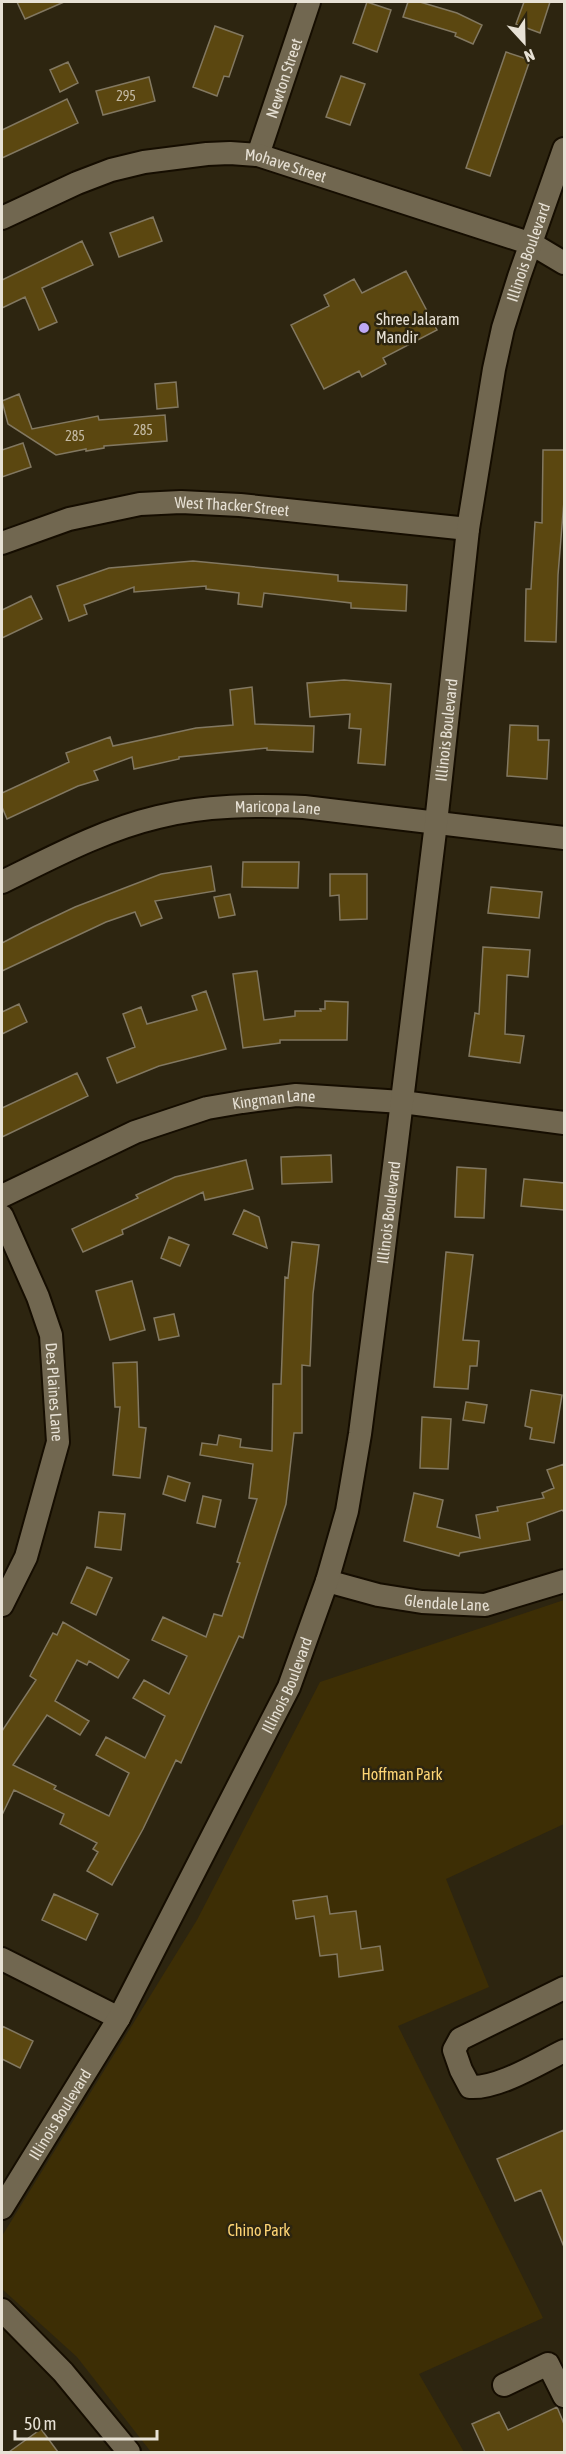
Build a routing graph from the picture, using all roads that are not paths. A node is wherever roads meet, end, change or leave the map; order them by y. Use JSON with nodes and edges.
{"nodes":[{"id":1,"x":309,"y":2,"type":"edge"},
{"id":2,"x":564,"y":149,"type":"edge"},
{"id":3,"x":258,"y":155,"type":"junction"},
{"id":4,"x":2,"y":218,"type":"edge"},
{"id":5,"x":532,"y":244,"type":"junction"},
{"id":6,"x":564,"y":263,"type":"edge"},
{"id":7,"x":468,"y":529,"type":"junction"},
{"id":8,"x":2,"y":543,"type":"edge"},
{"id":9,"x":436,"y":823,"type":"junction"},
{"id":10,"x":564,"y":838,"type":"edge"},
{"id":11,"x":2,"y":882,"type":"edge"},
{"id":12,"x":402,"y":1102,"type":"junction"},
{"id":13,"x":564,"y":1123,"type":"edge"},
{"id":14,"x":2,"y":1196,"type":"edge"},
{"id":15,"x":2,"y":1216,"type":"edge"},
{"id":16,"x":327,"y":1581,"type":"junction"},
{"id":17,"x":564,"y":1581,"type":"edge"},
{"id":18,"x":2,"y":1605,"type":"edge"},
{"id":19,"x":2,"y":1959,"type":"edge"},
{"id":20,"x":564,"y":1988,"type":"edge"},
{"id":21,"x":119,"y":2018,"type":"junction"},
{"id":22,"x":564,"y":2051,"type":"edge"},
{"id":23,"x":2,"y":2208,"type":"edge"},
{"id":24,"x":2,"y":2310,"type":"edge"},
{"id":25,"x":504,"y":2385,"type":"dead end"},
{"id":26,"x":564,"y":2396,"type":"edge"},
{"id":27,"x":129,"y":2452,"type":"edge"}],
"edges":[{"from":1,"to":3,"type":"street","name":"Newton Street"},
{"from":2,"to":5,"type":"street","name":"Illinois Boulevard"},
{"from":3,"to":4,"type":"street","name":"Mohave Street"},
{"from":3,"to":5,"type":"street","name":"Mohave Street"},
{"from":5,"to":6,"type":"street","name":"Mohave Street"},
{"from":5,"to":7,"type":"street","name":"Illinois Boulevard"},
{"from":7,"to":8,"type":"street","name":"West Thacker Street"},
{"from":7,"to":9,"type":"street","name":"Illinois Boulevard"},
{"from":9,"to":10,"type":"street","name":"Maricopa Lane"},
{"from":9,"to":11,"type":"street","name":"Maricopa Lane"},
{"from":9,"to":12,"type":"street","name":"Illinois Boulevard"},
{"from":12,"to":13,"type":"street","name":"Kingman Lane"},
{"from":12,"to":14,"type":"street","name":"Kingman Lane"},
{"from":12,"to":16,"type":"street","name":"Illinois Boulevard"},
{"from":15,"to":18,"type":"street","name":"Des Plaines Lane"},
{"from":16,"to":17,"type":"street","name":"Glendale Lane"},
{"from":16,"to":21,"type":"street","name":"Illinois Boulevard"},
{"from":19,"to":21,"type":"street"},
{"from":20,"to":22,"type":"street"},
{"from":21,"to":23,"type":"street","name":"Illinois Boulevard"},
{"from":24,"to":27,"type":"street"},
{"from":25,"to":26,"type":"street"}]}
